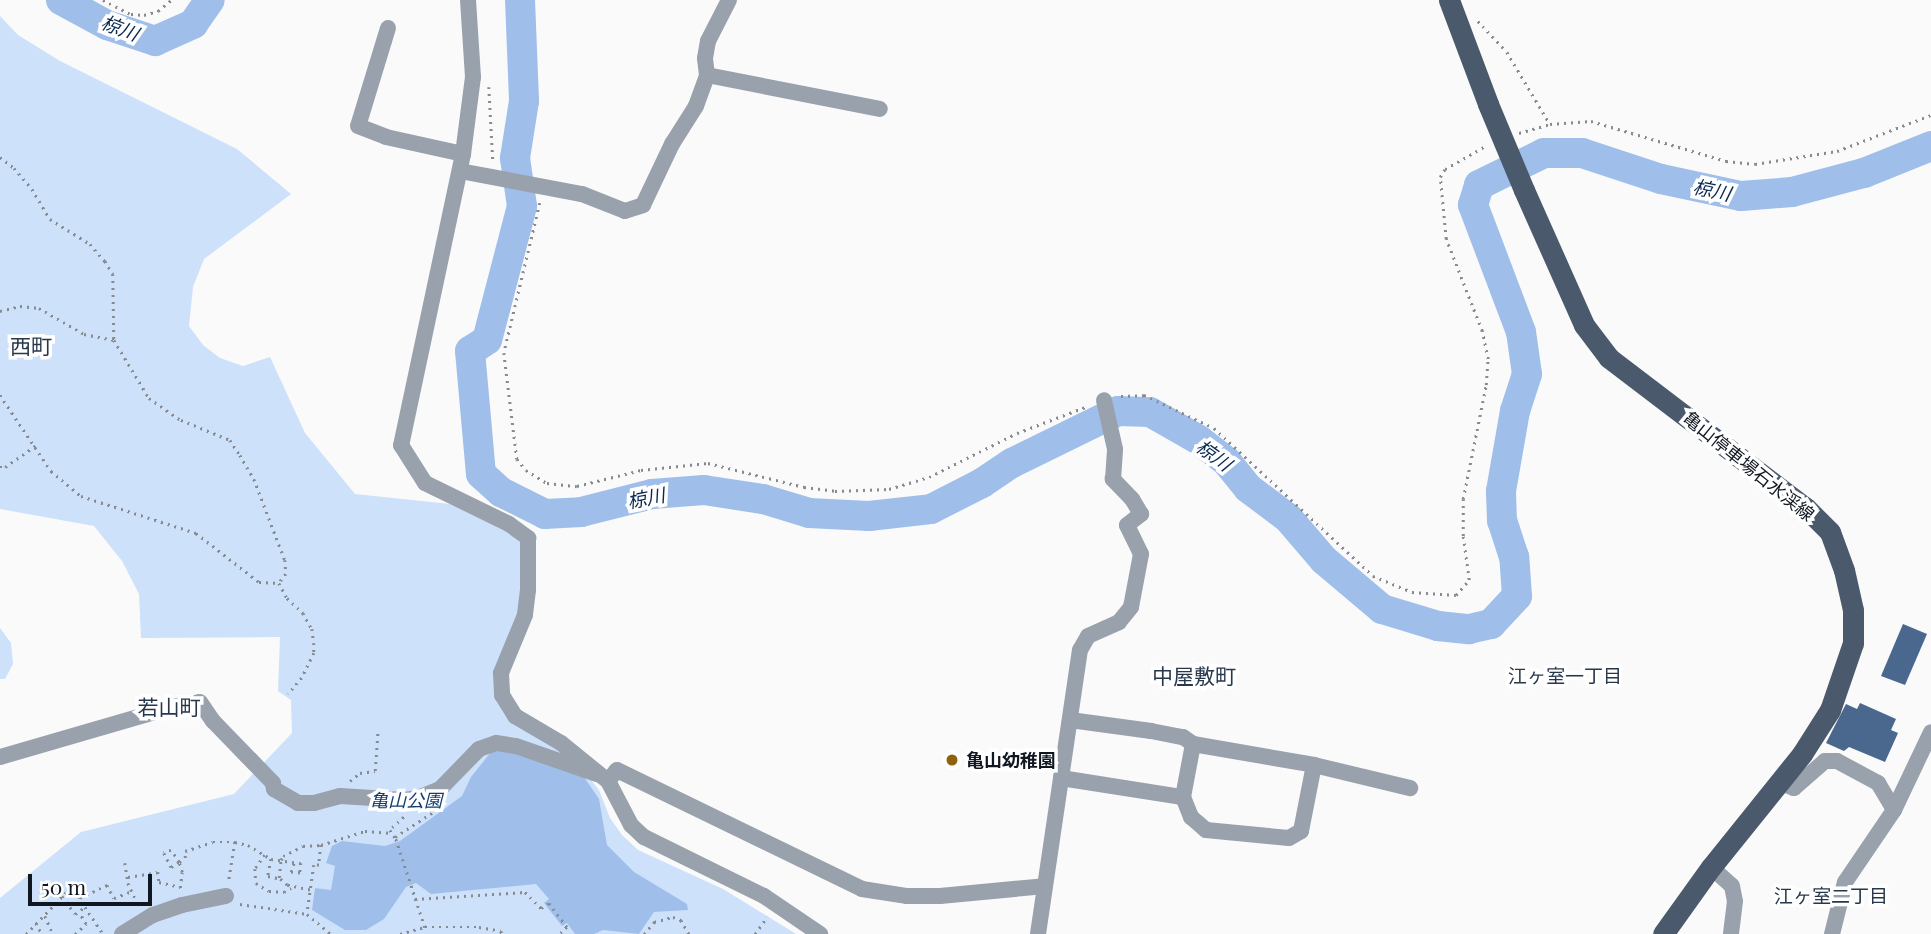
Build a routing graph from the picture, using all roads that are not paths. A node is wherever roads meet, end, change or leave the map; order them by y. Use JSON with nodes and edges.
{"nodes":[{"id":1,"x":468,"y":0,"type":"edge"},
{"id":2,"x":729,"y":0,"type":"edge"},
{"id":3,"x":1448,"y":0,"type":"edge"},
{"id":4,"x":388,"y":28,"type":"dead end"},
{"id":5,"x":707,"y":75,"type":"junction"},
{"id":6,"x":880,"y":109,"type":"dead end"},
{"id":7,"x":463,"y":154,"type":"junction"},
{"id":8,"x":460,"y":171,"type":"junction"},
{"id":9,"x":1105,"y":401,"type":"road end"},
{"id":10,"x":1070,"y":720,"type":"junction"},
{"id":11,"x":1931,"y":732,"type":"edge"},
{"id":12,"x":1193,"y":744,"type":"junction"},
{"id":13,"x":0,"y":757,"type":"edge"},
{"id":14,"x":1314,"y":765,"type":"junction"},
{"id":15,"x":603,"y":778,"type":"junction"},
{"id":16,"x":1061,"y":778,"type":"junction"},
{"id":17,"x":1779,"y":782,"type":"junction"},
{"id":18,"x":1410,"y":788,"type":"dead end"},
{"id":19,"x":1183,"y":797,"type":"junction"},
{"id":20,"x":1894,"y":810,"type":"junction"},
{"id":21,"x":1712,"y":867,"type":"junction"},
{"id":22,"x":1045,"y":886,"type":"junction"},
{"id":23,"x":226,"y":896,"type":"road end"},
{"id":24,"x":122,"y":934,"type":"edge"},
{"id":25,"x":820,"y":934,"type":"edge"},
{"id":26,"x":1038,"y":934,"type":"edge"},
{"id":27,"x":1664,"y":934,"type":"edge"},
{"id":28,"x":1731,"y":934,"type":"edge"},
{"id":29,"x":1832,"y":934,"type":"edge"}],
"edges":[{"from":1,"to":7,"type":"street"},
{"from":2,"to":5,"type":"street"},
{"from":3,"to":17,"type":"main road","name":"亀山停車場石水渓線","bridge":true},
{"from":4,"to":7,"type":"street"},
{"from":5,"to":6,"type":"street"},
{"from":5,"to":8,"type":"street"},
{"from":7,"to":8,"type":"street"},
{"from":8,"to":15,"type":"street"},
{"from":9,"to":10,"type":"street"},
{"from":10,"to":12,"type":"street"},
{"from":10,"to":16,"type":"street"},
{"from":11,"to":20,"type":"street"},
{"from":12,"to":14,"type":"street"},
{"from":12,"to":19,"type":"street"},
{"from":13,"to":15,"type":"street"},
{"from":14,"to":18,"type":"street"},
{"from":14,"to":19,"type":"street"},
{"from":15,"to":22,"type":"street"},
{"from":15,"to":25,"type":"street"},
{"from":16,"to":19,"type":"street"},
{"from":16,"to":22,"type":"street"},
{"from":17,"to":20,"type":"street"},
{"from":17,"to":21,"type":"main road","name":"亀山停車場石水渓線"},
{"from":20,"to":29,"type":"street"},
{"from":21,"to":27,"type":"main road","name":"亀山停車場石水渓線"},
{"from":21,"to":28,"type":"street"},
{"from":22,"to":26,"type":"street"},
{"from":23,"to":24,"type":"street"}]}
